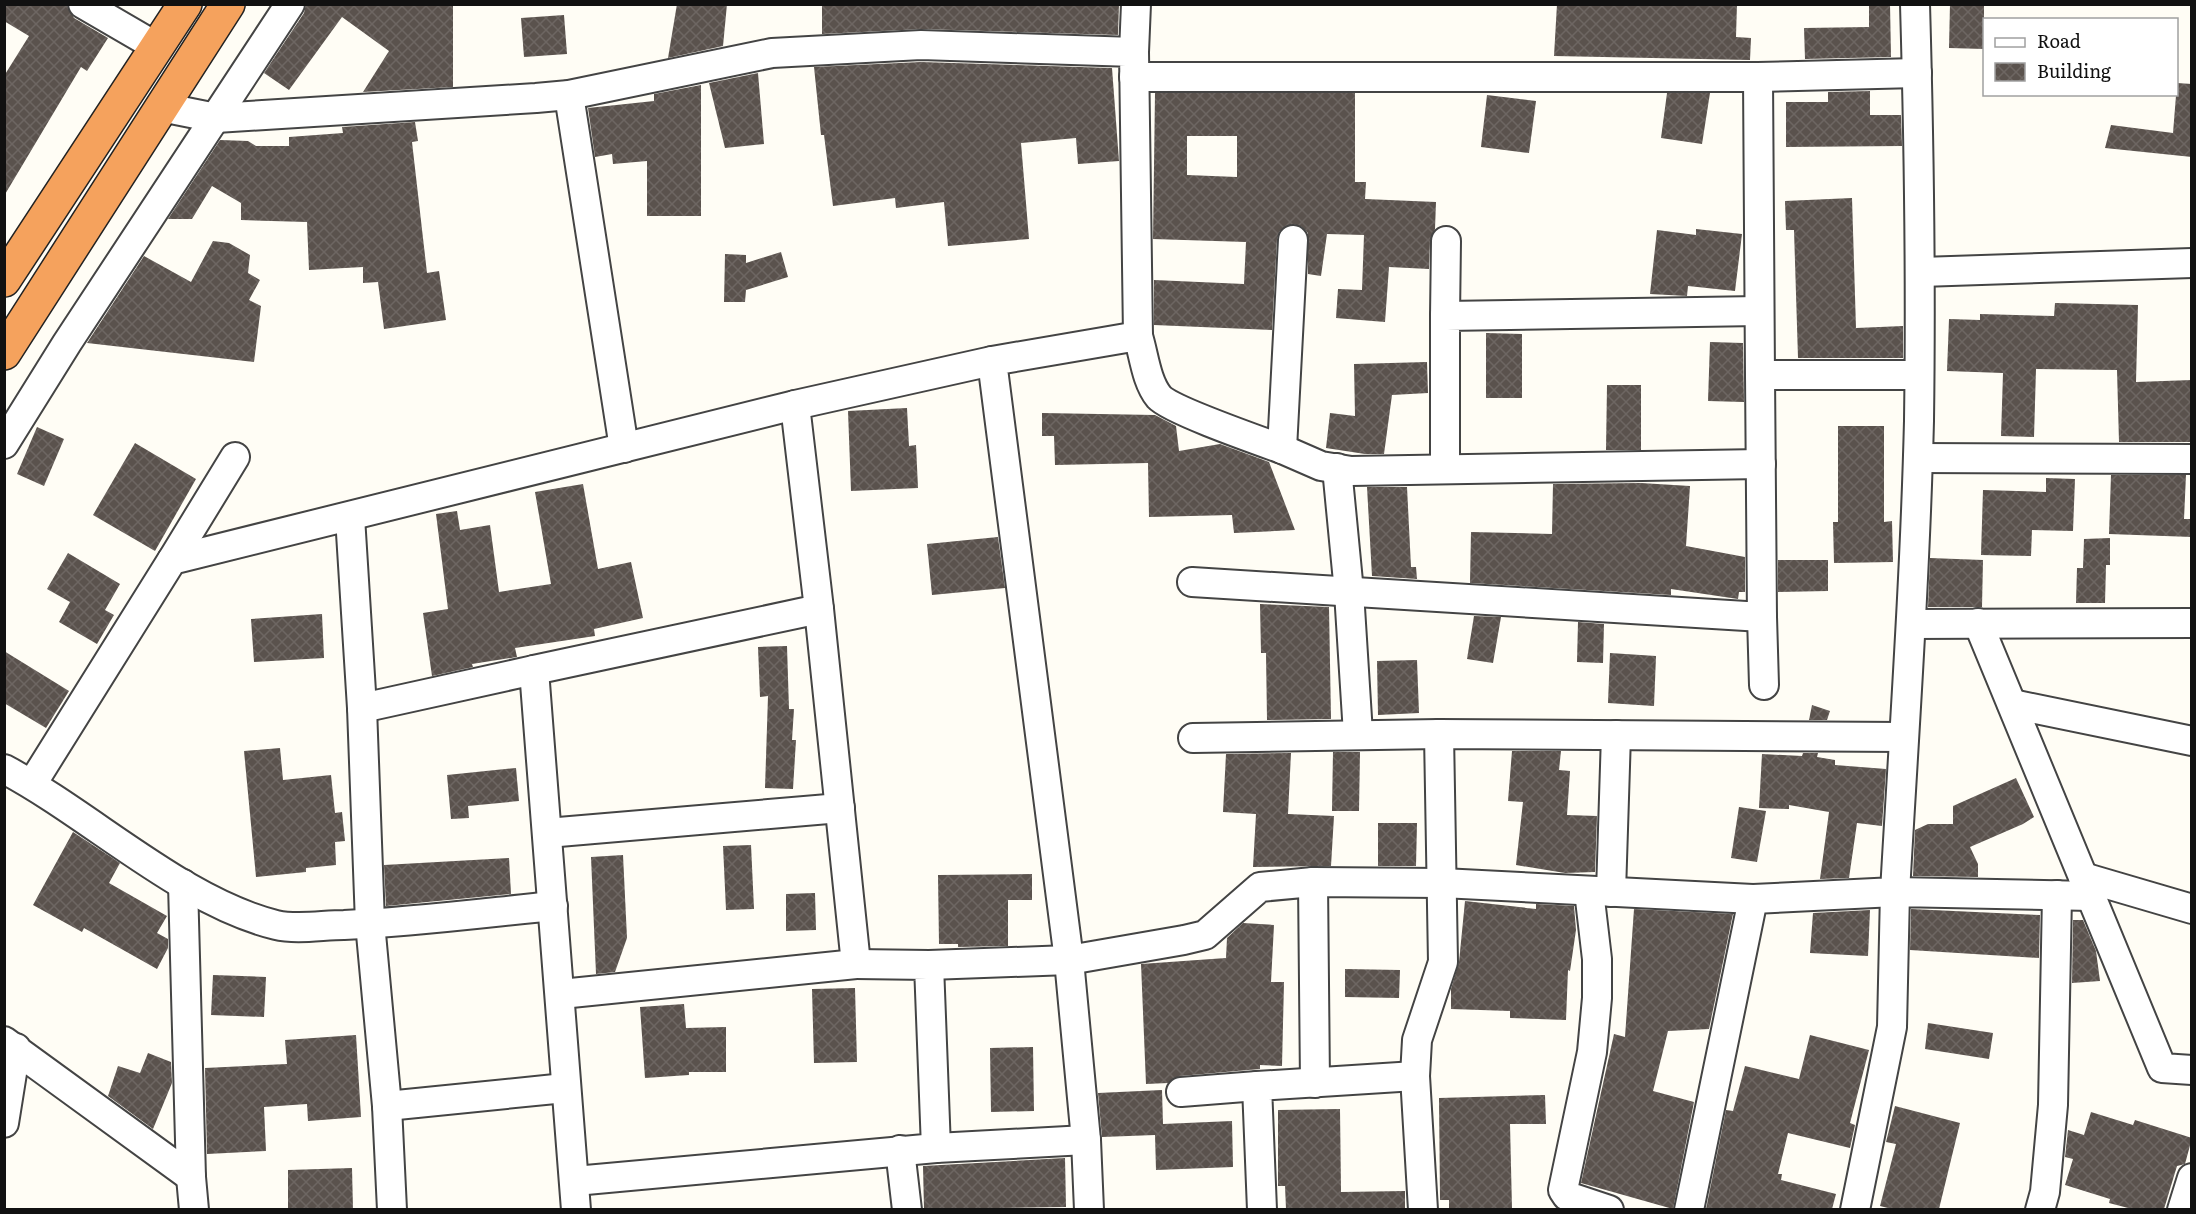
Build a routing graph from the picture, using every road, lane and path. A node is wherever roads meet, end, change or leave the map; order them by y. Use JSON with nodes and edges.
{"nodes":[{"id":1,"x":83,"y":4,"type":"edge"},
{"id":2,"x":185,"y":4,"type":"edge"},
{"id":3,"x":228,"y":4,"type":"edge"},
{"id":4,"x":290,"y":4,"type":"edge"},
{"id":5,"x":1136,"y":4,"type":"edge"},
{"id":6,"x":1915,"y":4,"type":"edge"},
{"id":7,"x":157,"y":47,"type":"junction"},
{"id":8,"x":1134,"y":64,"type":"junction"},
{"id":9,"x":1917,"y":74,"type":"junction"},
{"id":10,"x":1758,"y":77,"type":"junction"},
{"id":11,"x":569,"y":95,"type":"junction"},
{"id":12,"x":161,"y":107,"type":"junction"},
{"id":13,"x":216,"y":118,"type":"junction"},
{"id":14,"x":1293,"y":240,"type":"dead end"},
{"id":15,"x":1446,"y":241,"type":"dead end"},
{"id":16,"x":2192,"y":263,"type":"edge"},
{"id":17,"x":7,"y":269,"type":"edge"},
{"id":18,"x":1921,"y":272,"type":"junction"},
{"id":19,"x":1759,"y":311,"type":"junction"},
{"id":20,"x":1445,"y":316,"type":"junction"},
{"id":21,"x":1138,"y":336,"type":"junction"},
{"id":22,"x":4,"y":353,"type":"edge"},
{"id":23,"x":993,"y":361,"type":"junction"},
{"id":24,"x":1760,"y":375,"type":"junction"},
{"id":25,"x":1919,"y":375,"type":"junction"},
{"id":26,"x":795,"y":405,"type":"junction"},
{"id":27,"x":4,"y":444,"type":"edge"},
{"id":28,"x":624,"y":448,"type":"junction"},
{"id":29,"x":1282,"y":449,"type":"junction"},
{"id":30,"x":235,"y":457,"type":"dead end"},
{"id":31,"x":1918,"y":458,"type":"junction"},
{"id":32,"x":2192,"y":459,"type":"edge"},
{"id":33,"x":1761,"y":464,"type":"junction"},
{"id":34,"x":1337,"y":468,"type":"junction"},
{"id":35,"x":1445,"y":468,"type":"junction"},
{"id":36,"x":350,"y":518,"type":"junction"},
{"id":37,"x":172,"y":560,"type":"junction"},
{"id":38,"x":1192,"y":582,"type":"dead end"},
{"id":39,"x":1349,"y":592,"type":"junction"},
{"id":40,"x":819,"y":609,"type":"junction"},
{"id":41,"x":1762,"y":617,"type":"junction"},
{"id":42,"x":2192,"y":622,"type":"edge"},
{"id":43,"x":1978,"y":623,"type":"junction"},
{"id":44,"x":1911,"y":624,"type":"junction"},
{"id":45,"x":534,"y":670,"type":"junction"},
{"id":46,"x":1764,"y":685,"type":"dead end"},
{"id":47,"x":2012,"y":704,"type":"junction"},
{"id":48,"x":362,"y":708,"type":"junction"},
{"id":49,"x":1358,"y":734,"type":"junction"},
{"id":50,"x":1439,"y":734,"type":"junction"},
{"id":51,"x":1616,"y":735,"type":"junction"},
{"id":52,"x":1904,"y":737,"type":"junction"},
{"id":53,"x":1193,"y":738,"type":"dead end"},
{"id":54,"x":2192,"y":741,"type":"edge"},
{"id":55,"x":4,"y":769,"type":"edge"},
{"id":56,"x":32,"y":784,"type":"junction"},
{"id":57,"x":840,"y":808,"type":"junction"},
{"id":58,"x":547,"y":833,"type":"junction"},
{"id":59,"x":1313,"y":882,"type":"junction"},
{"id":60,"x":1442,"y":883,"type":"junction"},
{"id":61,"x":183,"y":884,"type":"junction"},
{"id":62,"x":2087,"y":886,"type":"junction"},
{"id":63,"x":1600,"y":891,"type":"junction"},
{"id":64,"x":1894,"y":892,"type":"junction"},
{"id":65,"x":2057,"y":894,"type":"junction"},
{"id":66,"x":1753,"y":899,"type":"junction"},
{"id":67,"x":553,"y":906,"type":"junction"},
{"id":68,"x":2192,"y":909,"type":"edge"},
{"id":69,"x":370,"y":924,"type":"junction"},
{"id":70,"x":1069,"y":960,"type":"junction"},
{"id":71,"x":856,"y":964,"type":"junction"},
{"id":72,"x":929,"y":965,"type":"junction"},
{"id":73,"x":561,"y":993,"type":"junction"},
{"id":74,"x":10,"y":1045,"type":"edge"},
{"id":75,"x":2192,"y":1070,"type":"edge"},
{"id":76,"x":1415,"y":1076,"type":"junction"},
{"id":77,"x":1315,"y":1083,"type":"junction"},
{"id":78,"x":1257,"y":1086,"type":"junction"},
{"id":79,"x":565,"y":1088,"type":"junction"},
{"id":80,"x":1181,"y":1092,"type":"dead end"},
{"id":81,"x":387,"y":1106,"type":"junction"},
{"id":82,"x":4,"y":1123,"type":"edge"},
{"id":83,"x":1086,"y":1140,"type":"junction"},
{"id":84,"x":936,"y":1148,"type":"junction"},
{"id":85,"x":900,"y":1150,"type":"junction"},
{"id":86,"x":191,"y":1177,"type":"junction"},
{"id":87,"x":2192,"y":1178,"type":"edge"},
{"id":88,"x":575,"y":1181,"type":"junction"},
{"id":89,"x":194,"y":1209,"type":"edge"},
{"id":90,"x":392,"y":1209,"type":"edge"},
{"id":91,"x":576,"y":1209,"type":"edge"},
{"id":92,"x":907,"y":1209,"type":"edge"},
{"id":93,"x":1089,"y":1209,"type":"edge"},
{"id":94,"x":1262,"y":1209,"type":"edge"},
{"id":95,"x":1423,"y":1209,"type":"edge"},
{"id":96,"x":1609,"y":1209,"type":"edge"},
{"id":97,"x":1689,"y":1209,"type":"edge"},
{"id":98,"x":1855,"y":1209,"type":"edge"},
{"id":99,"x":2040,"y":1209,"type":"edge"},
{"id":100,"x":2182,"y":1209,"type":"edge"}],
"edges":[{"from":1,"to":7,"type":"street"},
{"from":2,"to":7,"type":"highway"},
{"from":3,"to":12,"type":"highway"},
{"from":4,"to":13,"type":"street"},
{"from":5,"to":8,"type":"street"},
{"from":6,"to":9,"type":"street"},
{"from":7,"to":17,"type":"highway"},
{"from":8,"to":10,"type":"street"},
{"from":8,"to":11,"type":"street"},
{"from":8,"to":21,"type":"street"},
{"from":9,"to":10,"type":"street"},
{"from":9,"to":18,"type":"street"},
{"from":10,"to":19,"type":"street"},
{"from":11,"to":13,"type":"street"},
{"from":11,"to":28,"type":"street"},
{"from":12,"to":13,"type":"street"},
{"from":12,"to":22,"type":"highway"},
{"from":13,"to":27,"type":"street"},
{"from":14,"to":29,"type":"street"},
{"from":15,"to":20,"type":"street"},
{"from":16,"to":18,"type":"street"},
{"from":18,"to":25,"type":"street"},
{"from":19,"to":20,"type":"street"},
{"from":19,"to":24,"type":"street"},
{"from":20,"to":35,"type":"street"},
{"from":21,"to":23,"type":"street"},
{"from":21,"to":29,"type":"street"},
{"from":23,"to":26,"type":"street"},
{"from":23,"to":70,"type":"street"},
{"from":24,"to":25,"type":"street"},
{"from":24,"to":33,"type":"street"},
{"from":25,"to":31,"type":"street"},
{"from":26,"to":28,"type":"street"},
{"from":26,"to":40,"type":"street"},
{"from":28,"to":36,"type":"street"},
{"from":29,"to":34,"type":"street"},
{"from":30,"to":37,"type":"street"},
{"from":31,"to":32,"type":"street"},
{"from":31,"to":44,"type":"street"},
{"from":33,"to":35,"type":"street"},
{"from":33,"to":41,"type":"street"},
{"from":34,"to":35,"type":"street"},
{"from":34,"to":39,"type":"street"},
{"from":36,"to":37,"type":"street"},
{"from":36,"to":48,"type":"street"},
{"from":37,"to":56,"type":"street"},
{"from":38,"to":39,"type":"street"},
{"from":39,"to":41,"type":"street"},
{"from":39,"to":49,"type":"street"},
{"from":40,"to":45,"type":"street"},
{"from":40,"to":57,"type":"street"},
{"from":41,"to":46,"type":"street"},
{"from":42,"to":43,"type":"street"},
{"from":43,"to":44,"type":"street"},
{"from":43,"to":47,"type":"street"},
{"from":44,"to":52,"type":"street"},
{"from":45,"to":48,"type":"street"},
{"from":45,"to":58,"type":"street"},
{"from":47,"to":54,"type":"street"},
{"from":47,"to":62,"type":"street"},
{"from":48,"to":69,"type":"street"},
{"from":49,"to":50,"type":"street"},
{"from":49,"to":53,"type":"street"},
{"from":50,"to":51,"type":"street"},
{"from":50,"to":60,"type":"street"},
{"from":51,"to":52,"type":"street"},
{"from":51,"to":63,"type":"street"},
{"from":52,"to":64,"type":"street"},
{"from":55,"to":56,"type":"street"},
{"from":56,"to":61,"type":"street"},
{"from":57,"to":58,"type":"street"},
{"from":57,"to":71,"type":"street"},
{"from":58,"to":67,"type":"street"},
{"from":59,"to":60,"type":"street"},
{"from":59,"to":70,"type":"street"},
{"from":59,"to":77,"type":"street"},
{"from":60,"to":63,"type":"street"},
{"from":60,"to":76,"type":"street"},
{"from":61,"to":69,"type":"street"},
{"from":61,"to":86,"type":"street"},
{"from":62,"to":65,"type":"street"},
{"from":62,"to":68,"type":"street"},
{"from":62,"to":75,"type":"street"},
{"from":63,"to":66,"type":"street"},
{"from":63,"to":96,"type":"street"},
{"from":64,"to":65,"type":"street"},
{"from":64,"to":66,"type":"street"},
{"from":64,"to":98,"type":"street"},
{"from":65,"to":99,"type":"street"},
{"from":66,"to":97,"type":"street"},
{"from":67,"to":69,"type":"street"},
{"from":67,"to":73,"type":"street"},
{"from":69,"to":81,"type":"street"},
{"from":70,"to":72,"type":"street"},
{"from":70,"to":83,"type":"street"},
{"from":71,"to":72,"type":"street"},
{"from":71,"to":73,"type":"street"},
{"from":72,"to":84,"type":"street"},
{"from":73,"to":79,"type":"street"},
{"from":74,"to":82,"type":"street"},
{"from":74,"to":86,"type":"street"},
{"from":76,"to":77,"type":"street"},
{"from":76,"to":95,"type":"street"},
{"from":77,"to":78,"type":"street"},
{"from":78,"to":80,"type":"street"},
{"from":78,"to":94,"type":"street"},
{"from":79,"to":81,"type":"street"},
{"from":79,"to":88,"type":"street"},
{"from":81,"to":90,"type":"street"},
{"from":83,"to":84,"type":"street"},
{"from":83,"to":93,"type":"street"},
{"from":84,"to":85,"type":"street"},
{"from":85,"to":88,"type":"street"},
{"from":85,"to":92,"type":"street"},
{"from":86,"to":89,"type":"street"},
{"from":87,"to":100,"type":"street"},
{"from":88,"to":91,"type":"street"}]}
